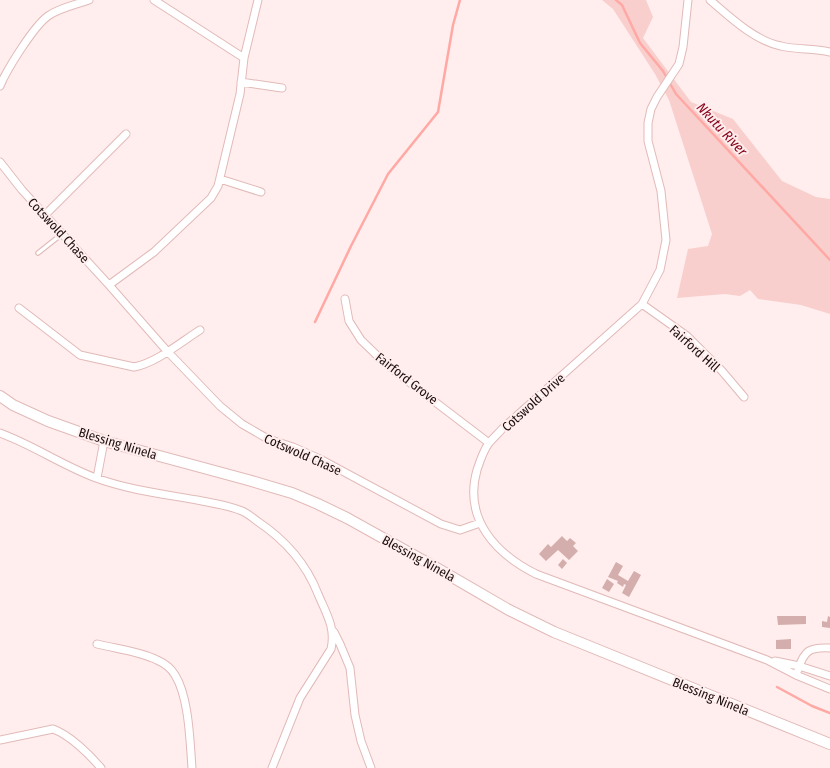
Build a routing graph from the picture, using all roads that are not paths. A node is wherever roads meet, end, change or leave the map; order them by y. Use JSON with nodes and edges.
{"nodes":[{"id":1,"x":89,"y":0,"type":"edge"},
{"id":2,"x":154,"y":0,"type":"edge"},
{"id":3,"x":258,"y":0,"type":"edge"},
{"id":4,"x":688,"y":0,"type":"edge"},
{"id":5,"x":710,"y":0,"type":"edge"},
{"id":6,"x":830,"y":52,"type":"edge"},
{"id":7,"x":244,"y":58,"type":"junction"},
{"id":8,"x":3,"y":71,"type":"edge"},
{"id":9,"x":241,"y":82,"type":"junction"},
{"id":10,"x":0,"y":86,"type":"edge"},
{"id":11,"x":282,"y":88,"type":"dead end"},
{"id":12,"x":126,"y":134,"type":"dead end"},
{"id":13,"x":0,"y":162,"type":"edge"},
{"id":14,"x":220,"y":179,"type":"junction"},
{"id":15,"x":261,"y":192,"type":"dead end"},
{"id":16,"x":44,"y":215,"type":"junction"},
{"id":17,"x":62,"y":234,"type":"junction"},
{"id":18,"x":38,"y":253,"type":"dead end"},
{"id":19,"x":109,"y":285,"type":"junction"},
{"id":20,"x":345,"y":299,"type":"dead end"},
{"id":21,"x":642,"y":304,"type":"junction"},
{"id":22,"x":19,"y":308,"type":"dead end"},
{"id":23,"x":200,"y":330,"type":"dead end"},
{"id":24,"x":167,"y":351,"type":"junction"},
{"id":25,"x":0,"y":396,"type":"edge"},
{"id":26,"x":744,"y":396,"type":"dead end"},
{"id":27,"x":0,"y":433,"type":"edge"},
{"id":28,"x":104,"y":441,"type":"junction"},
{"id":29,"x":489,"y":442,"type":"junction"},
{"id":30,"x":97,"y":478,"type":"junction"},
{"id":31,"x":480,"y":523,"type":"junction"},
{"id":32,"x":333,"y":630,"type":"junction"},
{"id":33,"x":98,"y":644,"type":"dead end"},
{"id":34,"x":830,"y":648,"type":"edge"},
{"id":35,"x":767,"y":660,"type":"junction"},
{"id":36,"x":799,"y":666,"type":"junction"},
{"id":37,"x":796,"y":675,"type":"junction"},
{"id":38,"x":830,"y":676,"type":"edge"},
{"id":39,"x":830,"y":689,"type":"edge"},
{"id":40,"x":0,"y":740,"type":"edge"},
{"id":41,"x":830,"y":744,"type":"edge"},
{"id":42,"x":100,"y":768,"type":"edge"},
{"id":43,"x":192,"y":768,"type":"edge"},
{"id":44,"x":272,"y":768,"type":"edge"},
{"id":45,"x":371,"y":768,"type":"edge"}],
"edges":[{"from":1,"to":8,"type":"street"},
{"from":2,"to":7,"type":"street"},
{"from":3,"to":7,"type":"street"},
{"from":4,"to":21,"type":"street","name":"Cotswold Drive"},
{"from":5,"to":6,"type":"street"},
{"from":7,"to":9,"type":"street"},
{"from":8,"to":10,"type":"street"},
{"from":9,"to":11,"type":"street"},
{"from":9,"to":14,"type":"street"},
{"from":12,"to":16,"type":"street"},
{"from":13,"to":16,"type":"street","name":"Cotswold Chase"},
{"from":14,"to":15,"type":"street"},
{"from":14,"to":19,"type":"street"},
{"from":16,"to":17,"type":"street","name":"Cotswold Chase"},
{"from":17,"to":18,"type":"lane"},
{"from":17,"to":19,"type":"street","name":"Cotswold Chase"},
{"from":19,"to":24,"type":"street","name":"Cotswold Chase"},
{"from":20,"to":29,"type":"street","name":"Fairford Grove"},
{"from":21,"to":26,"type":"street","name":"Fairford Hill"},
{"from":21,"to":29,"type":"street","name":"Cotswold Drive"},
{"from":22,"to":24,"type":"street"},
{"from":23,"to":24,"type":"street"},
{"from":24,"to":31,"type":"street","name":"Cotswold Chase"},
{"from":25,"to":28,"type":"street","name":"Blessing Ninela"},
{"from":27,"to":30,"type":"street"},
{"from":28,"to":30,"type":"street"},
{"from":28,"to":41,"type":"street","name":"Blessing Ninela"},
{"from":29,"to":31,"type":"street","name":"Cotswold Drive"},
{"from":30,"to":32,"type":"street"},
{"from":31,"to":35,"type":"street","name":"Cotswold Drive"},
{"from":32,"to":44,"type":"street"},
{"from":32,"to":45,"type":"street"},
{"from":33,"to":43,"type":"street"},
{"from":34,"to":36,"type":"street"},
{"from":35,"to":36,"type":"street","name":"Cotswold Drive"},
{"from":35,"to":37,"type":"street","name":"Cotswold Drive"},
{"from":36,"to":37,"type":"street"},
{"from":36,"to":38,"type":"street","name":"Cotswold Drive"},
{"from":37,"to":39,"type":"street","name":"Cotswold Drive"},
{"from":40,"to":42,"type":"street"}]}
